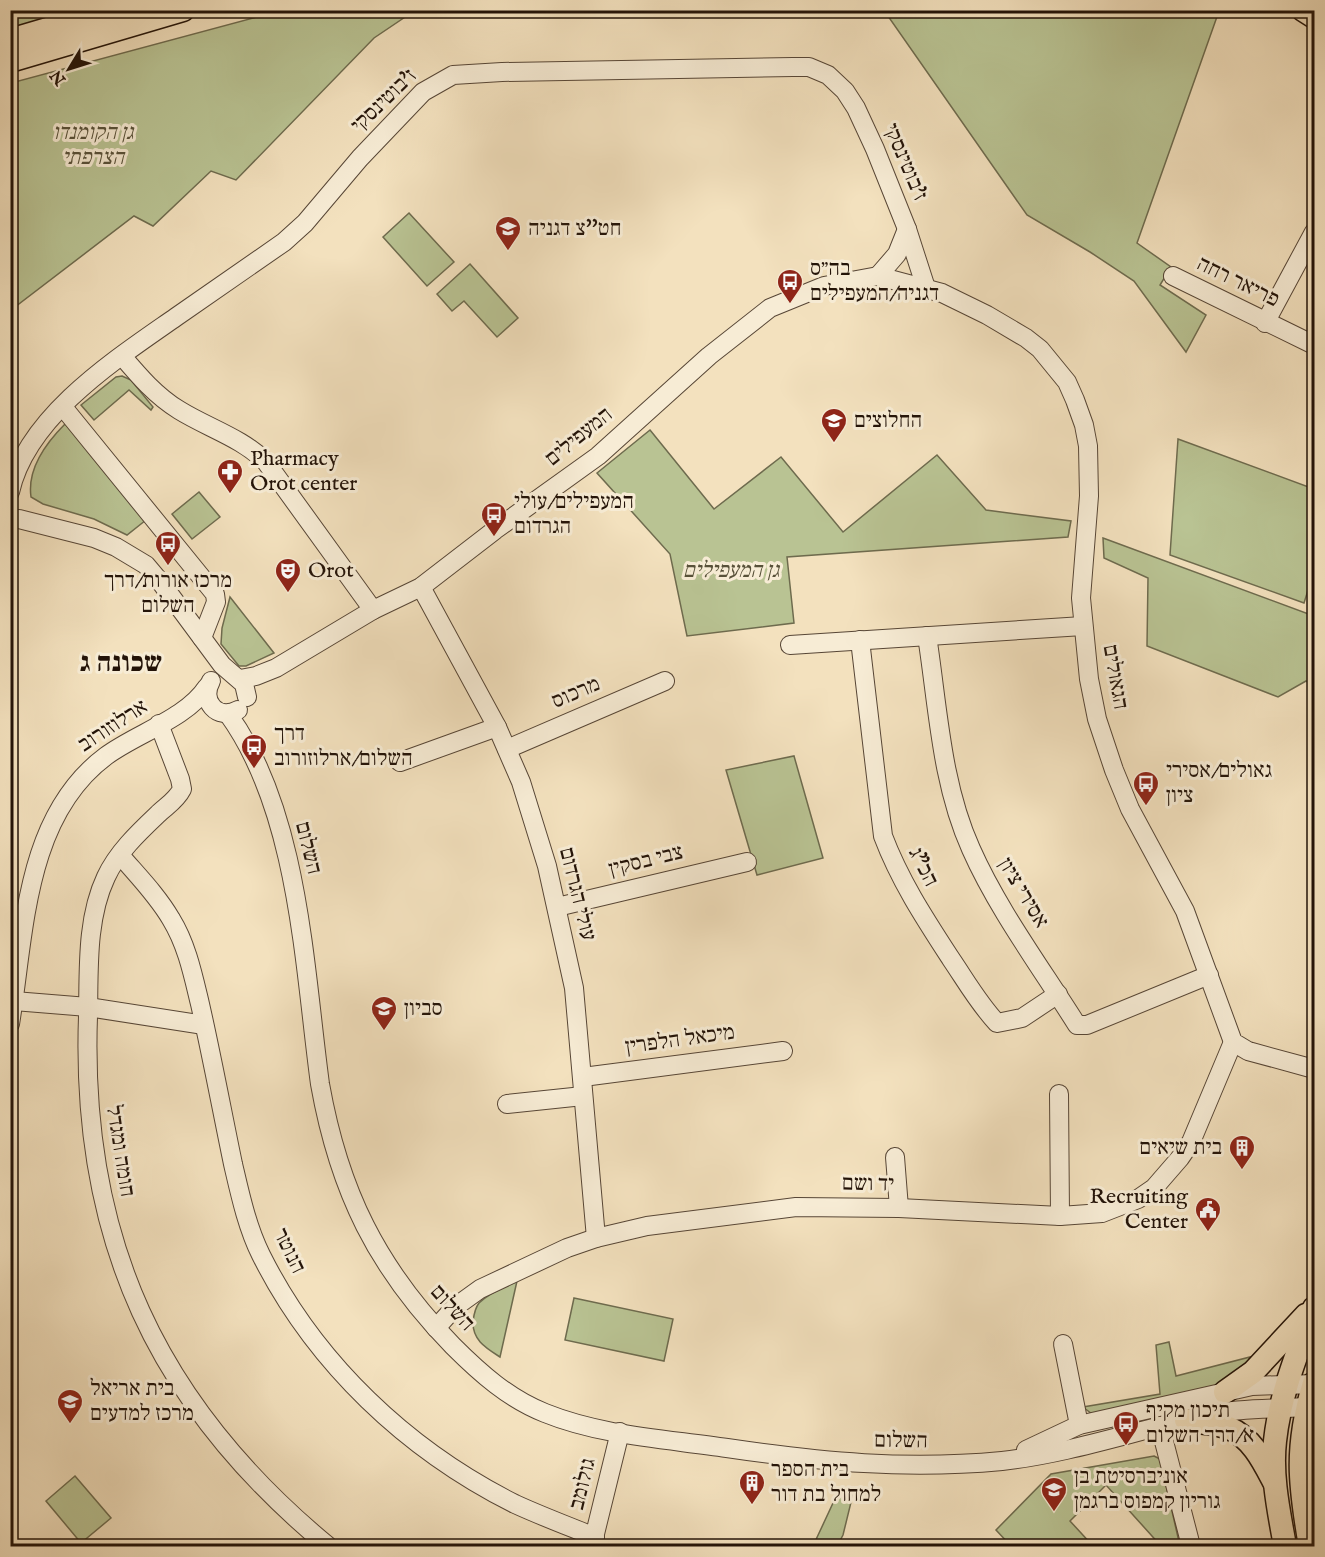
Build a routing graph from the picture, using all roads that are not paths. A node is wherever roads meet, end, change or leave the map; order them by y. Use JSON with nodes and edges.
{"nodes":[{"id":1,"x":112,"y":10,"type":"edge"},
{"id":2,"x":183,"y":10,"type":"edge"},
{"id":3,"x":1303,"y":10,"type":"edge"},
{"id":4,"x":1314,"y":17,"type":"edge"},
{"id":5,"x":10,"y":40,"type":"edge"},
{"id":6,"x":10,"y":61,"type":"edge"},
{"id":7,"x":908,"y":229,"type":"junction"},
{"id":8,"x":1314,"y":232,"type":"edge"},
{"id":9,"x":878,"y":276,"type":"junction"},
{"id":10,"x":1173,"y":276,"type":"dead end"},
{"id":11,"x":926,"y":288,"type":"junction"},
{"id":12,"x":1265,"y":322,"type":"junction"},
{"id":13,"x":1314,"y":345,"type":"edge"},
{"id":14,"x":122,"y":356,"type":"junction"},
{"id":15,"x":63,"y":406,"type":"junction"},
{"id":16,"x":10,"y":492,"type":"edge"},
{"id":17,"x":10,"y":502,"type":"edge"},
{"id":18,"x":15,"y":524,"type":"edge"},
{"id":19,"x":94,"y":538,"type":"junction"},
{"id":20,"x":421,"y":587,"type":"junction"},
{"id":21,"x":373,"y":610,"type":"junction"},
{"id":22,"x":1083,"y":626,"type":"junction"},
{"id":23,"x":927,"y":636,"type":"junction"},
{"id":24,"x":202,"y":638,"type":"junction"},
{"id":25,"x":860,"y":640,"type":"junction"},
{"id":26,"x":790,"y":645,"type":"dead end"},
{"id":27,"x":267,"y":672,"type":"junction"},
{"id":28,"x":237,"y":677,"type":"junction"},
{"id":29,"x":665,"y":681,"type":"dead end"},
{"id":30,"x":209,"y":684,"type":"junction"},
{"id":31,"x":245,"y":700,"type":"junction"},
{"id":32,"x":180,"y":712,"type":"junction"},
{"id":33,"x":222,"y":712,"type":"junction"},
{"id":34,"x":159,"y":724,"type":"junction"},
{"id":35,"x":497,"y":727,"type":"junction"},
{"id":36,"x":507,"y":749,"type":"junction"},
{"id":37,"x":252,"y":754,"type":"junction"},
{"id":38,"x":400,"y":762,"type":"dead end"},
{"id":39,"x":120,"y":855,"type":"junction"},
{"id":40,"x":747,"y":862,"type":"dead end"},
{"id":41,"x":557,"y":908,"type":"junction"},
{"id":42,"x":1209,"y":975,"type":"junction"},
{"id":43,"x":1058,"y":994,"type":"junction"},
{"id":44,"x":14,"y":1000,"type":"junction"},
{"id":45,"x":88,"y":1007,"type":"junction"},
{"id":46,"x":10,"y":1024,"type":"edge"},
{"id":47,"x":204,"y":1024,"type":"junction"},
{"id":48,"x":1233,"y":1042,"type":"junction"},
{"id":49,"x":783,"y":1051,"type":"dead end"},
{"id":50,"x":1314,"y":1069,"type":"edge"},
{"id":51,"x":583,"y":1077,"type":"junction"},
{"id":52,"x":1059,"y":1094,"type":"dead end"},
{"id":53,"x":583,"y":1096,"type":"junction"},
{"id":54,"x":507,"y":1104,"type":"dead end"},
{"id":55,"x":896,"y":1157,"type":"dead end"},
{"id":56,"x":899,"y":1208,"type":"junction"},
{"id":57,"x":1060,"y":1216,"type":"junction"},
{"id":58,"x":596,"y":1238,"type":"junction"},
{"id":59,"x":1314,"y":1306,"type":"edge"},
{"id":60,"x":436,"y":1328,"type":"junction"},
{"id":61,"x":1064,"y":1344,"type":"dead end"},
{"id":62,"x":1286,"y":1384,"type":"junction"},
{"id":63,"x":1314,"y":1384,"type":"edge"},
{"id":64,"x":1225,"y":1392,"type":"junction"},
{"id":65,"x":1280,"y":1408,"type":"junction"},
{"id":66,"x":1312,"y":1413,"type":"edge"},
{"id":67,"x":1186,"y":1420,"type":"junction"},
{"id":68,"x":1079,"y":1425,"type":"junction"},
{"id":69,"x":1160,"y":1426,"type":"junction"},
{"id":70,"x":620,"y":1432,"type":"junction"},
{"id":71,"x":1005,"y":1460,"type":"junction"},
{"id":72,"x":1276,"y":1487,"type":"junction"},
{"id":73,"x":594,"y":1542,"type":"edge"},
{"id":74,"x":328,"y":1546,"type":"edge"},
{"id":75,"x":1191,"y":1546,"type":"edge"},
{"id":76,"x":1285,"y":1546,"type":"edge"},
{"id":77,"x":1310,"y":1546,"type":"edge"}],
"edges":[{"from":1,"to":5,"type":"main road"},
{"from":2,"to":6,"type":"main road"},
{"from":3,"to":4,"type":"main road"},
{"from":7,"to":9,"type":"street","name":"ז'בוטינסקי"},
{"from":7,"to":11,"type":"street","name":"ז'בוטינסקי"},
{"from":7,"to":14,"type":"street","name":"ז'בוטינסקי"},
{"from":8,"to":12,"type":"street"},
{"from":9,"to":11,"type":"street","name":"המעפילים"},
{"from":9,"to":20,"type":"street","name":"המעפילים"},
{"from":10,"to":12,"type":"street","name":"פריאר רחה"},
{"from":11,"to":22,"type":"street","name":"הגאולים"},
{"from":12,"to":13,"type":"street","name":"פריאר רחה"},
{"from":14,"to":15,"type":"street","name":"ז'בוטינסקי"},
{"from":14,"to":21,"type":"street"},
{"from":15,"to":16,"type":"street","name":"ז'בוטינסקי"},
{"from":15,"to":24,"type":"street"},
{"from":17,"to":18,"type":"street"},
{"from":18,"to":19,"type":"street"},
{"from":19,"to":24,"type":"street"},
{"from":19,"to":30,"type":"street"},
{"from":20,"to":21,"type":"street","name":"המעפילים"},
{"from":20,"to":35,"type":"street","name":"עולי הגרדום"},
{"from":21,"to":27,"type":"street","name":"המעפילים"},
{"from":22,"to":23,"type":"street"},
{"from":22,"to":42,"type":"street","name":"הגאולים"},
{"from":23,"to":25,"type":"street"},
{"from":23,"to":43,"type":"street","name":"אסירי ציון"},
{"from":24,"to":28,"type":"street"},
{"from":25,"to":26,"type":"street"},
{"from":25,"to":43,"type":"street","name":"הכ\"ג"},
{"from":27,"to":28,"type":"street","name":"המעפילים"},
{"from":27,"to":31,"type":"street","name":"המעפילים"},
{"from":28,"to":30,"type":"street"},
{"from":28,"to":31,"type":"street"},
{"from":29,"to":36,"type":"street","name":"מרכוס"},
{"from":30,"to":32,"type":"street","name":"ארלוזורוב"},
{"from":30,"to":33,"type":"street"},
{"from":31,"to":33,"type":"street"},
{"from":31,"to":37,"type":"street","name":"השלום"},
{"from":32,"to":33,"type":"street","name":"ארלוזורוב"},
{"from":32,"to":34,"type":"street","name":"ארלוזורוב"},
{"from":33,"to":37,"type":"street","name":"השלום"},
{"from":34,"to":39,"type":"street","name":"חומה ומגדל"},
{"from":34,"to":44,"type":"street","name":"ארלוזורוב"},
{"from":35,"to":36,"type":"street","name":"עולי הגרדום"},
{"from":35,"to":38,"type":"street"},
{"from":36,"to":41,"type":"street","name":"עולי הגרדום"},
{"from":37,"to":60,"type":"street","name":"השלום"},
{"from":39,"to":45,"type":"street","name":"חומה ומגדל"},
{"from":39,"to":47,"type":"street","name":"הנוטר"},
{"from":40,"to":41,"type":"street","name":"צבי בסקין"},
{"from":41,"to":51,"type":"street","name":"עולי הגרדום"},
{"from":42,"to":43,"type":"street","name":"אסירי ציון"},
{"from":42,"to":48,"type":"street","name":"הגאולים"},
{"from":44,"to":45,"type":"street"},
{"from":44,"to":46,"type":"street","name":"ארלוזורוב"},
{"from":45,"to":47,"type":"street"},
{"from":45,"to":74,"type":"street","name":"חומה ומגדל"},
{"from":47,"to":73,"type":"street","name":"הנוטר"},
{"from":48,"to":50,"type":"street"},
{"from":48,"to":57,"type":"street","name":"יד ושם"},
{"from":49,"to":51,"type":"street","name":"מיכאל הלפרין"},
{"from":51,"to":53,"type":"street","name":"עולי הגרדום"},
{"from":52,"to":57,"type":"street"},
{"from":53,"to":54,"type":"street"},
{"from":53,"to":58,"type":"street","name":"עולי הגרדום"},
{"from":55,"to":56,"type":"street"},
{"from":56,"to":57,"type":"street","name":"יד ושם"},
{"from":56,"to":58,"type":"street","name":"יד ושם"},
{"from":58,"to":60,"type":"street","name":"יד ושם"},
{"from":59,"to":62,"type":"main road"},
{"from":59,"to":64,"type":"main road"},
{"from":60,"to":70,"type":"street","name":"השלום"},
{"from":61,"to":68,"type":"street"},
{"from":62,"to":63,"type":"street","name":"השלום"},
{"from":62,"to":64,"type":"street","name":"השלום"},
{"from":62,"to":65,"type":"main road"},
{"from":63,"to":66,"type":"main road"},
{"from":64,"to":68,"type":"street","name":"השלום"},
{"from":65,"to":66,"type":"street","name":"השלום"},
{"from":65,"to":67,"type":"street","name":"השלום"},
{"from":65,"to":72,"type":"main road"},
{"from":66,"to":77,"type":"main road"},
{"from":67,"to":69,"type":"street","name":"השלום"},
{"from":67,"to":72,"type":"main road"},
{"from":68,"to":71,"type":"street","name":"השלום"},
{"from":69,"to":71,"type":"street","name":"השלום"},
{"from":69,"to":75,"type":"street"},
{"from":70,"to":71,"type":"street","name":"השלום"},
{"from":70,"to":73,"type":"street","name":"גולומב"},
{"from":72,"to":76,"type":"main road"}]}
